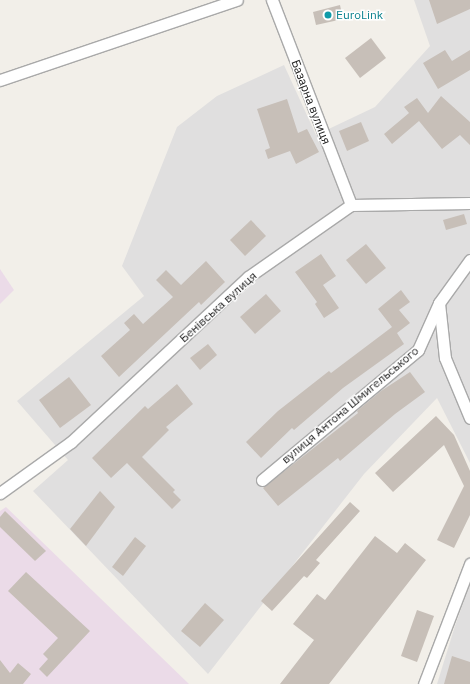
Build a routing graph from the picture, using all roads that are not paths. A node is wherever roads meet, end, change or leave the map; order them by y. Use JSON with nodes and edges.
{"nodes":[{"id":1,"x":237,"y":0,"type":"edge"},
{"id":2,"x":272,"y":0,"type":"edge"},
{"id":3,"x":0,"y":80,"type":"edge"},
{"id":4,"x":470,"y":203,"type":"edge"},
{"id":5,"x":351,"y":205,"type":"junction"},
{"id":6,"x":470,"y":260,"type":"edge"},
{"id":7,"x":440,"y":303,"type":"junction"},
{"id":8,"x":470,"y":418,"type":"edge"},
{"id":9,"x":262,"y":480,"type":"dead end"},
{"id":10,"x":0,"y":493,"type":"edge"},
{"id":11,"x":470,"y":564,"type":"edge"},
{"id":12,"x":424,"y":684,"type":"edge"}],
"edges":[{"from":1,"to":3,"type":"street"},
{"from":2,"to":5,"type":"street","name":"Базарна вулиця"},
{"from":4,"to":5,"type":"street"},
{"from":5,"to":10,"type":"street","name":"Бенівська вулиця"},
{"from":6,"to":7,"type":"street","name":"вулиця Антона Шмигельського"},
{"from":7,"to":8,"type":"street"},
{"from":7,"to":9,"type":"street","name":"вулиця Антона Шмигельського"},
{"from":11,"to":12,"type":"street"}]}
